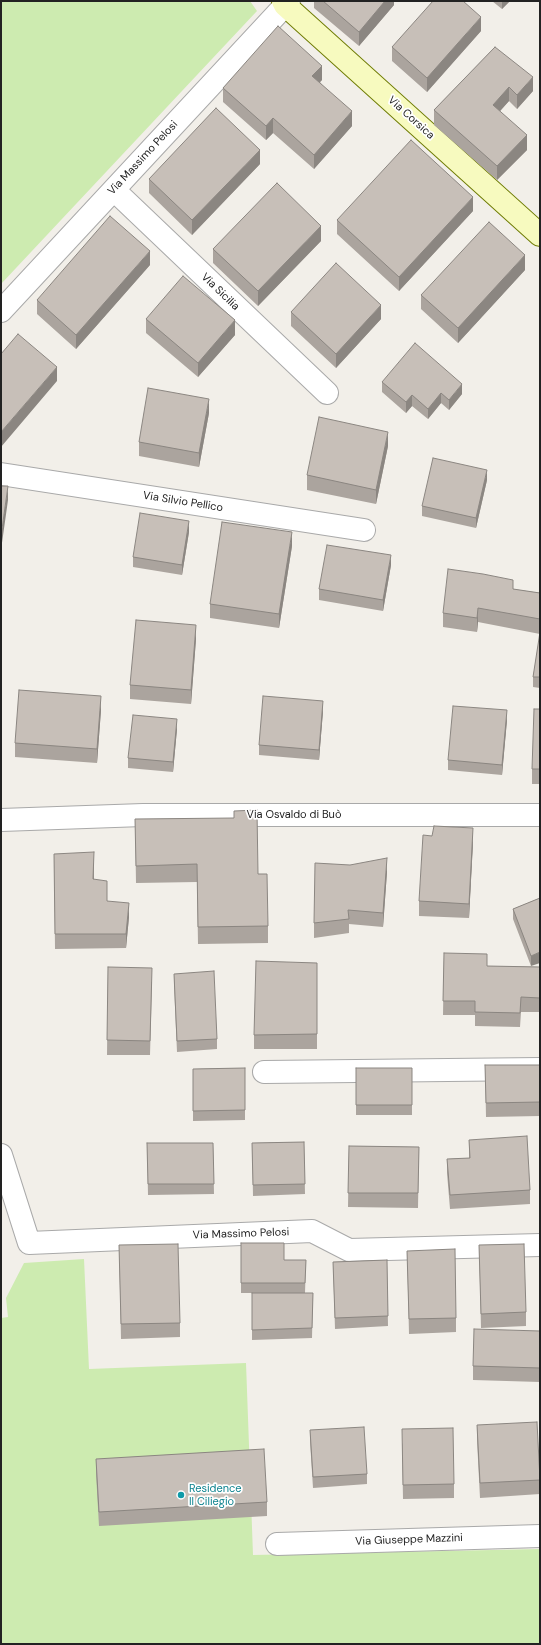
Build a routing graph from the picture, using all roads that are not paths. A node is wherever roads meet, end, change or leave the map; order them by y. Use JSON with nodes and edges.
{"nodes":[{"id":1,"x":286,"y":2,"type":"edge"},
{"id":2,"x":114,"y":190,"type":"junction"},
{"id":3,"x":540,"y":235,"type":"edge"},
{"id":4,"x":1,"y":311,"type":"edge"},
{"id":5,"x":327,"y":393,"type":"dead end"},
{"id":6,"x":1,"y":474,"type":"edge"},
{"id":7,"x":364,"y":530,"type":"dead end"},
{"id":8,"x":540,"y":815,"type":"edge"},
{"id":9,"x":1,"y":820,"type":"edge"},
{"id":10,"x":540,"y":1069,"type":"edge"},
{"id":11,"x":264,"y":1072,"type":"dead end"},
{"id":12,"x":1,"y":1155,"type":"edge"},
{"id":13,"x":540,"y":1245,"type":"edge"},
{"id":14,"x":540,"y":1536,"type":"edge"},
{"id":15,"x":277,"y":1544,"type":"dead end"}],
"edges":[{"from":1,"to":2,"type":"street","name":"Via Massimo Pelosi"},
{"from":1,"to":3,"type":"main road","name":"Via Corsica"},
{"from":2,"to":4,"type":"street","name":"Via Massimo Pelosi"},
{"from":2,"to":5,"type":"street","name":"Via Sicilia"},
{"from":6,"to":7,"type":"street","name":"Via Silvio Pellico"},
{"from":8,"to":9,"type":"street","name":"Via Osvaldo di Buò"},
{"from":10,"to":11,"type":"street"},
{"from":12,"to":13,"type":"street","name":"Via Massimo Pelosi"},
{"from":14,"to":15,"type":"street","name":"Via Giuseppe Mazzini"}]}
